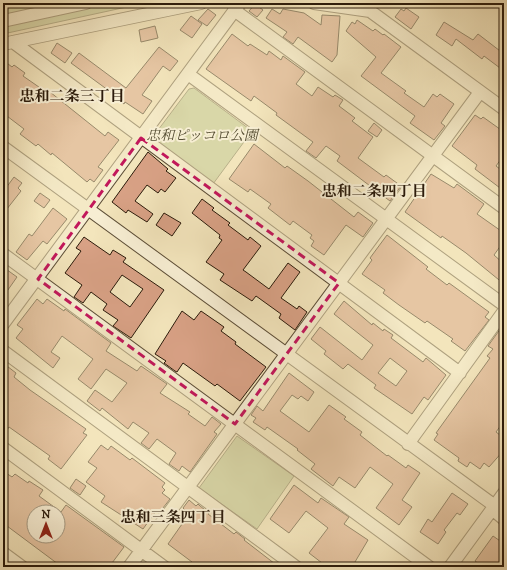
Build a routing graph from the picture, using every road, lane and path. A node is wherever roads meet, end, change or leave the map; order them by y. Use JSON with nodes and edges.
{"nodes":[{"id":1,"x":86,"y":3,"type":"edge"},
{"id":2,"x":201,"y":3,"type":"edge"},
{"id":3,"x":314,"y":3,"type":"edge"},
{"id":4,"x":237,"y":6,"type":"edge"},
{"id":5,"x":3,"y":22,"type":"edge"},
{"id":6,"x":8,"y":43,"type":"edge"},
{"id":7,"x":188,"y":74,"type":"junction"},
{"id":8,"x":480,"y":92,"type":"junction"},
{"id":9,"x":504,"y":109,"type":"edge"},
{"id":10,"x":141,"y":138,"type":"junction"},
{"id":11,"x":3,"y":148,"type":"edge"},
{"id":12,"x":433,"y":156,"type":"junction"},
{"id":13,"x":504,"y":208,"type":"edge"},
{"id":14,"x":88,"y":210,"type":"junction"},
{"id":15,"x":386,"y":220,"type":"junction"},
{"id":16,"x":3,"y":254,"type":"edge"},
{"id":17,"x":38,"y":279,"type":"junction"},
{"id":18,"x":340,"y":283,"type":"junction"},
{"id":19,"x":504,"y":305,"type":"edge"},
{"id":20,"x":504,"y":311,"type":"edge"},
{"id":21,"x":3,"y":324,"type":"edge"},
{"id":22,"x":3,"y":351,"type":"edge"},
{"id":23,"x":286,"y":355,"type":"junction"},
{"id":24,"x":460,"y":373,"type":"junction"},
{"id":25,"x":235,"y":424,"type":"junction"},
{"id":26,"x":408,"y":444,"type":"junction"},
{"id":27,"x":3,"y":448,"type":"edge"},
{"id":28,"x":188,"y":488,"type":"junction"},
{"id":29,"x":504,"y":493,"type":"edge"},
{"id":30,"x":493,"y":508,"type":"junction"},
{"id":31,"x":504,"y":518,"type":"edge"},
{"id":32,"x":141,"y":550,"type":"junction"},
{"id":33,"x":3,"y":553,"type":"edge"},
{"id":34,"x":22,"y":567,"type":"edge"},
{"id":35,"x":129,"y":567,"type":"edge"},
{"id":36,"x":164,"y":567,"type":"edge"},
{"id":37,"x":296,"y":567,"type":"edge"},
{"id":38,"x":430,"y":567,"type":"edge"},
{"id":39,"x":450,"y":567,"type":"edge"}],
"edges":[{"from":1,"to":5,"type":"street"},
{"from":2,"to":6,"type":"street"},
{"from":3,"to":8,"type":"street"},
{"from":4,"to":7,"type":"street"},
{"from":4,"to":12,"type":"street"},
{"from":6,"to":10,"type":"street"},
{"from":7,"to":10,"type":"street"},
{"from":7,"to":15,"type":"street"},
{"from":8,"to":9,"type":"street"},
{"from":8,"to":12,"type":"street"},
{"from":10,"to":14,"type":"street"},
{"from":10,"to":18,"type":"street"},
{"from":11,"to":14,"type":"street"},
{"from":12,"to":13,"type":"street"},
{"from":12,"to":15,"type":"street"},
{"from":14,"to":17,"type":"street"},
{"from":14,"to":23,"type":"street"},
{"from":15,"to":18,"type":"street"},
{"from":15,"to":19,"type":"street"},
{"from":16,"to":17,"type":"street"},
{"from":17,"to":21,"type":"street"},
{"from":17,"to":25,"type":"street"},
{"from":18,"to":23,"type":"street"},
{"from":18,"to":24,"type":"street"},
{"from":20,"to":24,"type":"street"},
{"from":22,"to":28,"type":"street"},
{"from":23,"to":25,"type":"street"},
{"from":23,"to":26,"type":"street"},
{"from":24,"to":26,"type":"street"},
{"from":25,"to":28,"type":"street"},
{"from":25,"to":38,"type":"street"},
{"from":26,"to":30,"type":"street"},
{"from":27,"to":32,"type":"street"},
{"from":28,"to":32,"type":"street"},
{"from":28,"to":37,"type":"street"},
{"from":29,"to":30,"type":"street"},
{"from":30,"to":31,"type":"street"},
{"from":30,"to":39,"type":"street"},
{"from":32,"to":35,"type":"street"},
{"from":32,"to":36,"type":"street"},
{"from":33,"to":34,"type":"street"}]}
